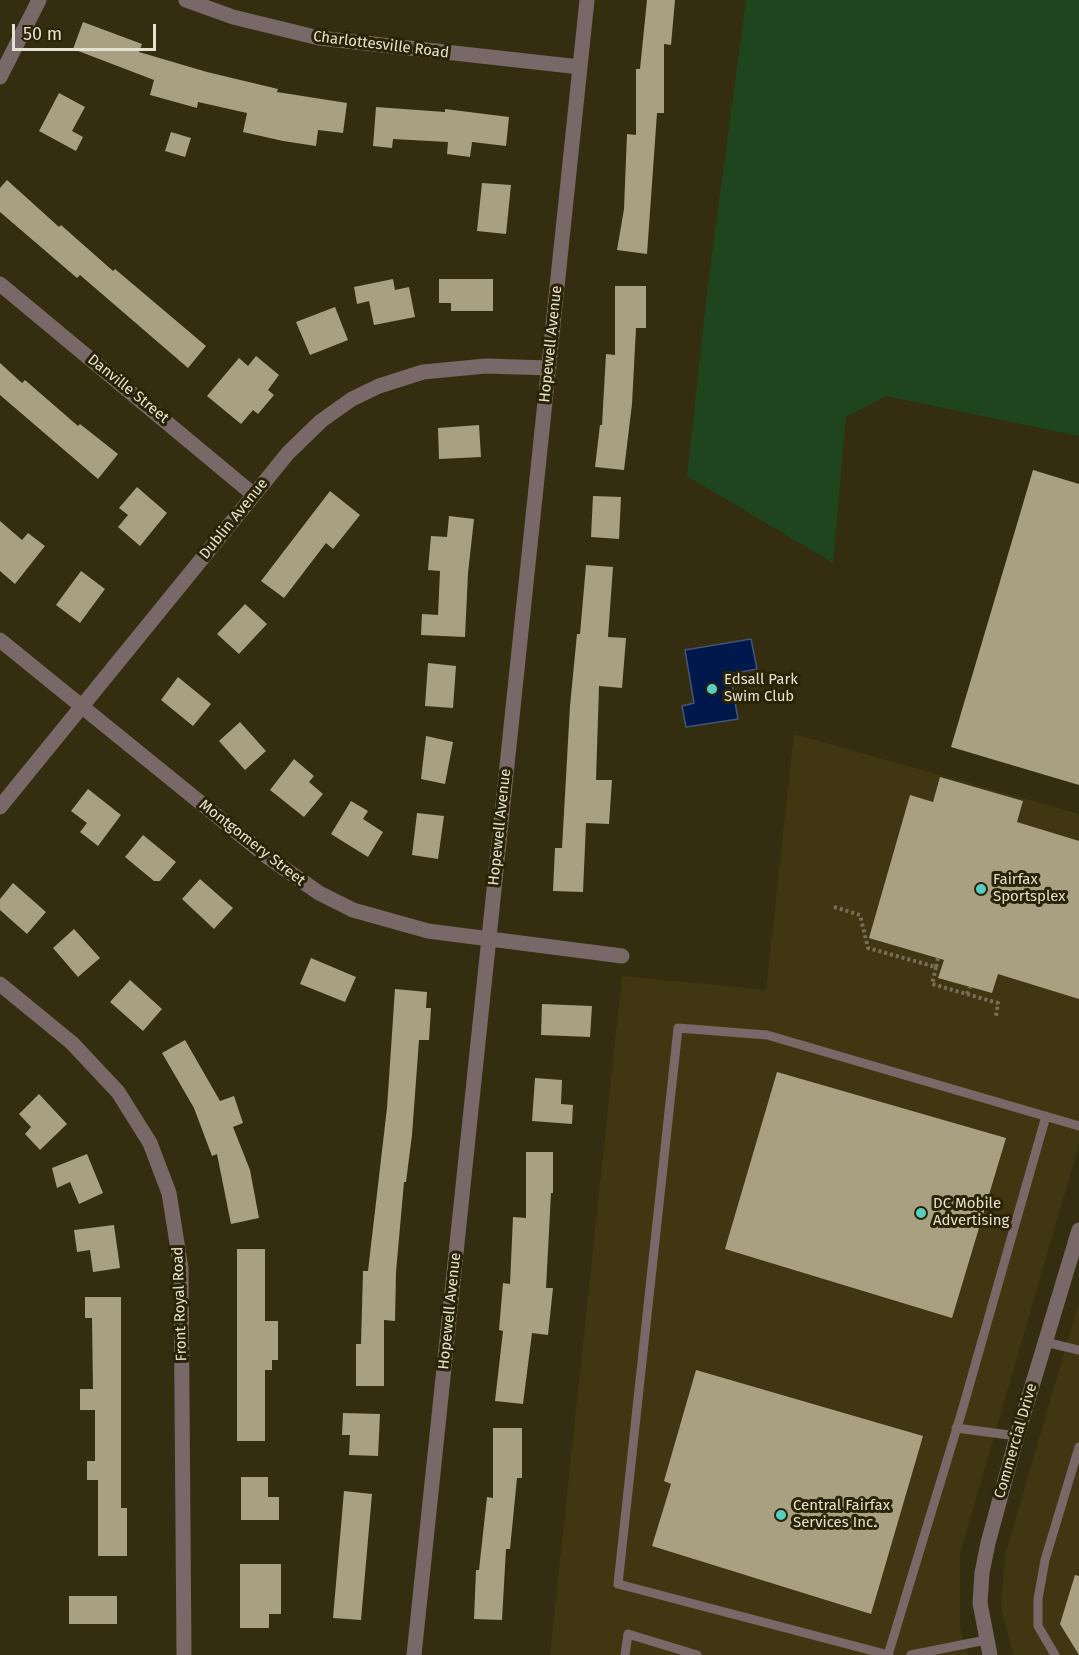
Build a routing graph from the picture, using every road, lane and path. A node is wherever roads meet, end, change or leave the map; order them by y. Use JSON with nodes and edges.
{"nodes":[{"id":1,"x":39,"y":0,"type":"edge"},
{"id":2,"x":186,"y":0,"type":"edge"},
{"id":3,"x":587,"y":0,"type":"edge"},
{"id":4,"x":580,"y":67,"type":"junction"},
{"id":5,"x":0,"y":76,"type":"edge"},
{"id":6,"x":0,"y":284,"type":"edge"},
{"id":7,"x":549,"y":368,"type":"junction"},
{"id":8,"x":254,"y":495,"type":"junction"},
{"id":9,"x":0,"y":640,"type":"edge"},
{"id":10,"x":82,"y":707,"type":"junction"},
{"id":11,"x":0,"y":807,"type":"edge"},
{"id":12,"x":834,"y":907,"type":"dead end"},
{"id":13,"x":489,"y":940,"type":"junction"},
{"id":14,"x":622,"y":956,"type":"dead end"},
{"id":15,"x":938,"y":958,"type":"dead end"},
{"id":16,"x":936,"y":966,"type":"junction"},
{"id":17,"x":0,"y":984,"type":"edge"},
{"id":18,"x":970,"y":987,"type":"dead end"},
{"id":19,"x":967,"y":994,"type":"junction"},
{"id":20,"x":996,"y":1016,"type":"dead end"},
{"id":21,"x":1046,"y":1116,"type":"junction"},
{"id":22,"x":1079,"y":1126,"type":"edge"},
{"id":23,"x":1079,"y":1230,"type":"edge"},
{"id":24,"x":1045,"y":1342,"type":"junction"},
{"id":25,"x":1079,"y":1350,"type":"edge"},
{"id":26,"x":956,"y":1428,"type":"junction"},
{"id":27,"x":1017,"y":1436,"type":"junction"},
{"id":28,"x":1079,"y":1447,"type":"edge"},
{"id":29,"x":988,"y":1647,"type":"edge"},
{"id":30,"x":184,"y":1655,"type":"edge"},
{"id":31,"x":414,"y":1655,"type":"edge"},
{"id":32,"x":626,"y":1655,"type":"edge"},
{"id":33,"x":697,"y":1655,"type":"edge"},
{"id":34,"x":889,"y":1655,"type":"edge"},
{"id":35,"x":911,"y":1655,"type":"edge"},
{"id":36,"x":1055,"y":1655,"type":"edge"}],
"edges":[{"from":1,"to":5,"type":"street"},
{"from":2,"to":4,"type":"street","name":"Charlottesville Road"},
{"from":3,"to":4,"type":"street","name":"Hopewell Avenue"},
{"from":4,"to":7,"type":"street","name":"Hopewell Avenue"},
{"from":6,"to":8,"type":"street","name":"Danville Street"},
{"from":7,"to":8,"type":"street","name":"Dublin Avenue"},
{"from":7,"to":13,"type":"street","name":"Hopewell Avenue"},
{"from":8,"to":10,"type":"street","name":"Dublin Avenue"},
{"from":9,"to":10,"type":"street","name":"Montgomery Street"},
{"from":10,"to":11,"type":"street","name":"Dublin Avenue"},
{"from":10,"to":13,"type":"street","name":"Montgomery Street"},
{"from":12,"to":16,"type":"path"},
{"from":13,"to":14,"type":"street","name":"Montgomery Street"},
{"from":13,"to":31,"type":"street","name":"Hopewell Avenue"},
{"from":15,"to":16,"type":"path"},
{"from":16,"to":19,"type":"path"},
{"from":17,"to":30,"type":"street","name":"Front Royal Road"},
{"from":18,"to":19,"type":"path"},
{"from":19,"to":20,"type":"path"},
{"from":21,"to":22,"type":"lane"},
{"from":21,"to":26,"type":"lane"},
{"from":21,"to":34,"type":"lane"},
{"from":23,"to":24,"type":"street","name":"Commercial Drive"},
{"from":24,"to":25,"type":"lane"},
{"from":24,"to":27,"type":"street","name":"Commercial Drive"},
{"from":26,"to":27,"type":"lane"},
{"from":26,"to":34,"type":"lane"},
{"from":27,"to":29,"type":"street","name":"Commercial Drive"},
{"from":28,"to":36,"type":"lane"},
{"from":29,"to":35,"type":"lane"},
{"from":32,"to":33,"type":"lane"}]}
